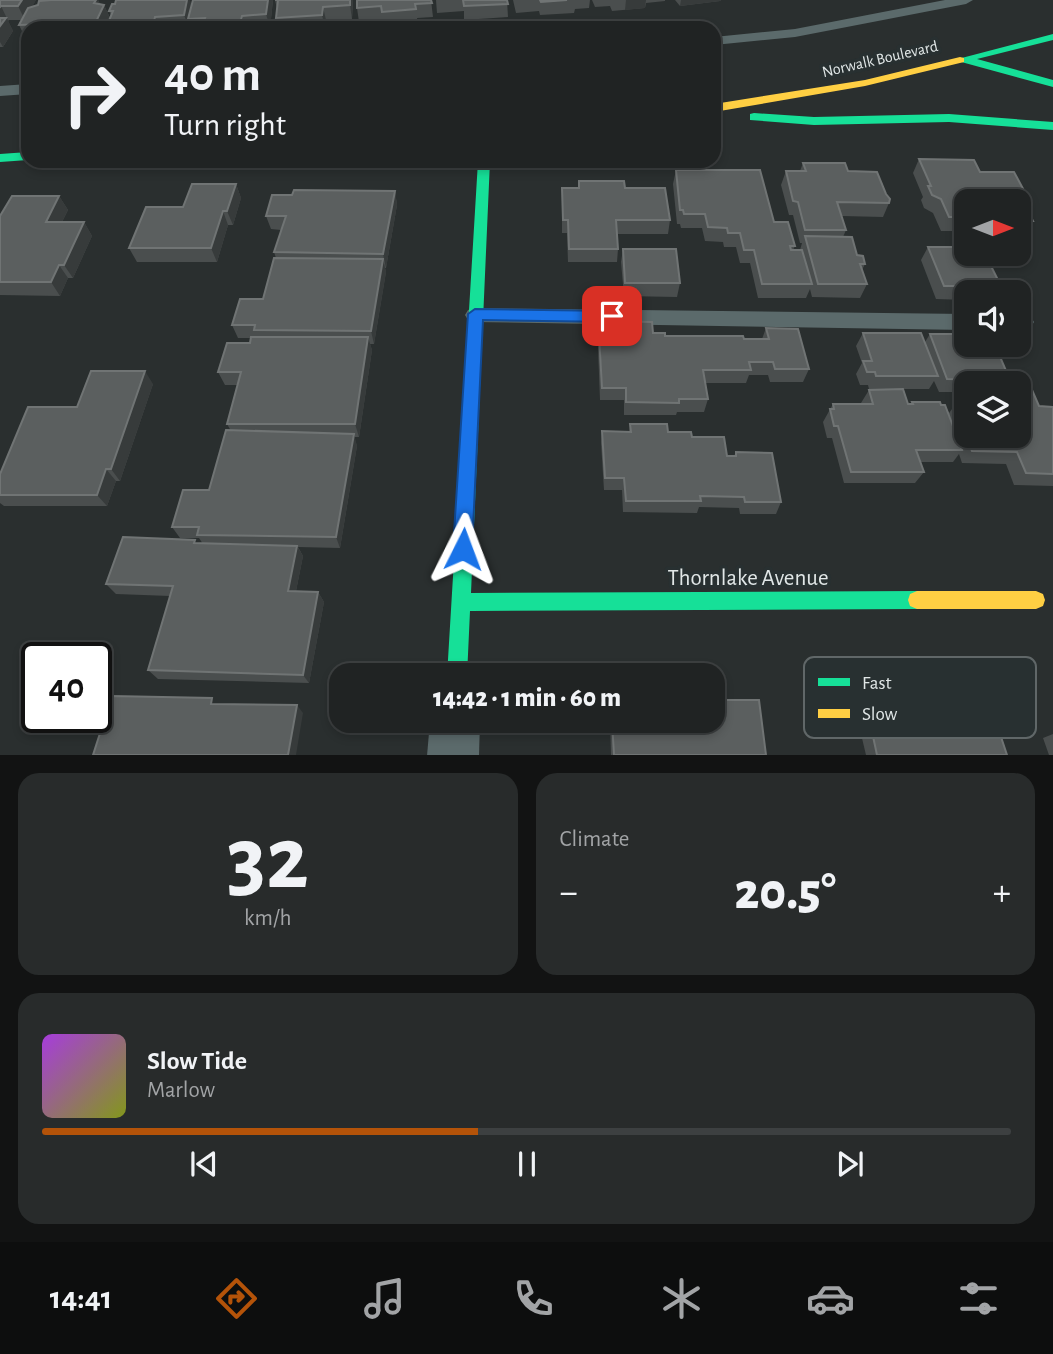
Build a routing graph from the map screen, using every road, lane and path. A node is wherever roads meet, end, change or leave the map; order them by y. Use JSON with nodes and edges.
{"nodes":[{"id":1,"x":966,"y":0,"type":"edge"},
{"id":2,"x":1053,"y":37,"type":"edge"},
{"id":3,"x":721,"y":40,"type":"edge"},
{"id":4,"x":962,"y":59,"type":"junction"},
{"id":5,"x":1053,"y":84,"type":"edge"},
{"id":6,"x":21,"y":90,"type":"edge"},
{"id":7,"x":0,"y":91,"type":"edge"},
{"id":8,"x":721,"y":108,"type":"edge"},
{"id":9,"x":721,"y":110,"type":"edge"},
{"id":10,"x":1053,"y":127,"type":"edge"},
{"id":11,"x":21,"y":156,"type":"edge"},
{"id":12,"x":0,"y":158,"type":"edge"},
{"id":13,"x":484,"y":168,"type":"edge"},
{"id":14,"x":475,"y":314,"type":"junction"},
{"id":15,"x":954,"y":321,"type":"edge"},
{"id":16,"x":1036,"y":600,"type":"dead end"},
{"id":17,"x":460,"y":601,"type":"junction"},
{"id":18,"x":458,"y":663,"type":"edge"},
{"id":19,"x":454,"y":733,"type":"edge"},
{"id":20,"x":453,"y":755,"type":"edge"}],
"edges":[{"from":1,"to":3,"type":"lane"},
{"from":2,"to":4,"type":"street","name":"Norwalk Boulevard"},
{"from":4,"to":5,"type":"street"},
{"from":4,"to":8,"type":"street","name":"Norwalk Boulevard"},
{"from":6,"to":7,"type":"lane"},
{"from":9,"to":10,"type":"street"},
{"from":11,"to":12,"type":"street"},
{"from":13,"to":14,"type":"street"},
{"from":14,"to":15,"type":"lane"},
{"from":14,"to":17,"type":"street"},
{"from":16,"to":17,"type":"street","name":"Thornlake Avenue"},
{"from":17,"to":18,"type":"street"},
{"from":19,"to":20,"type":"street"}]}
